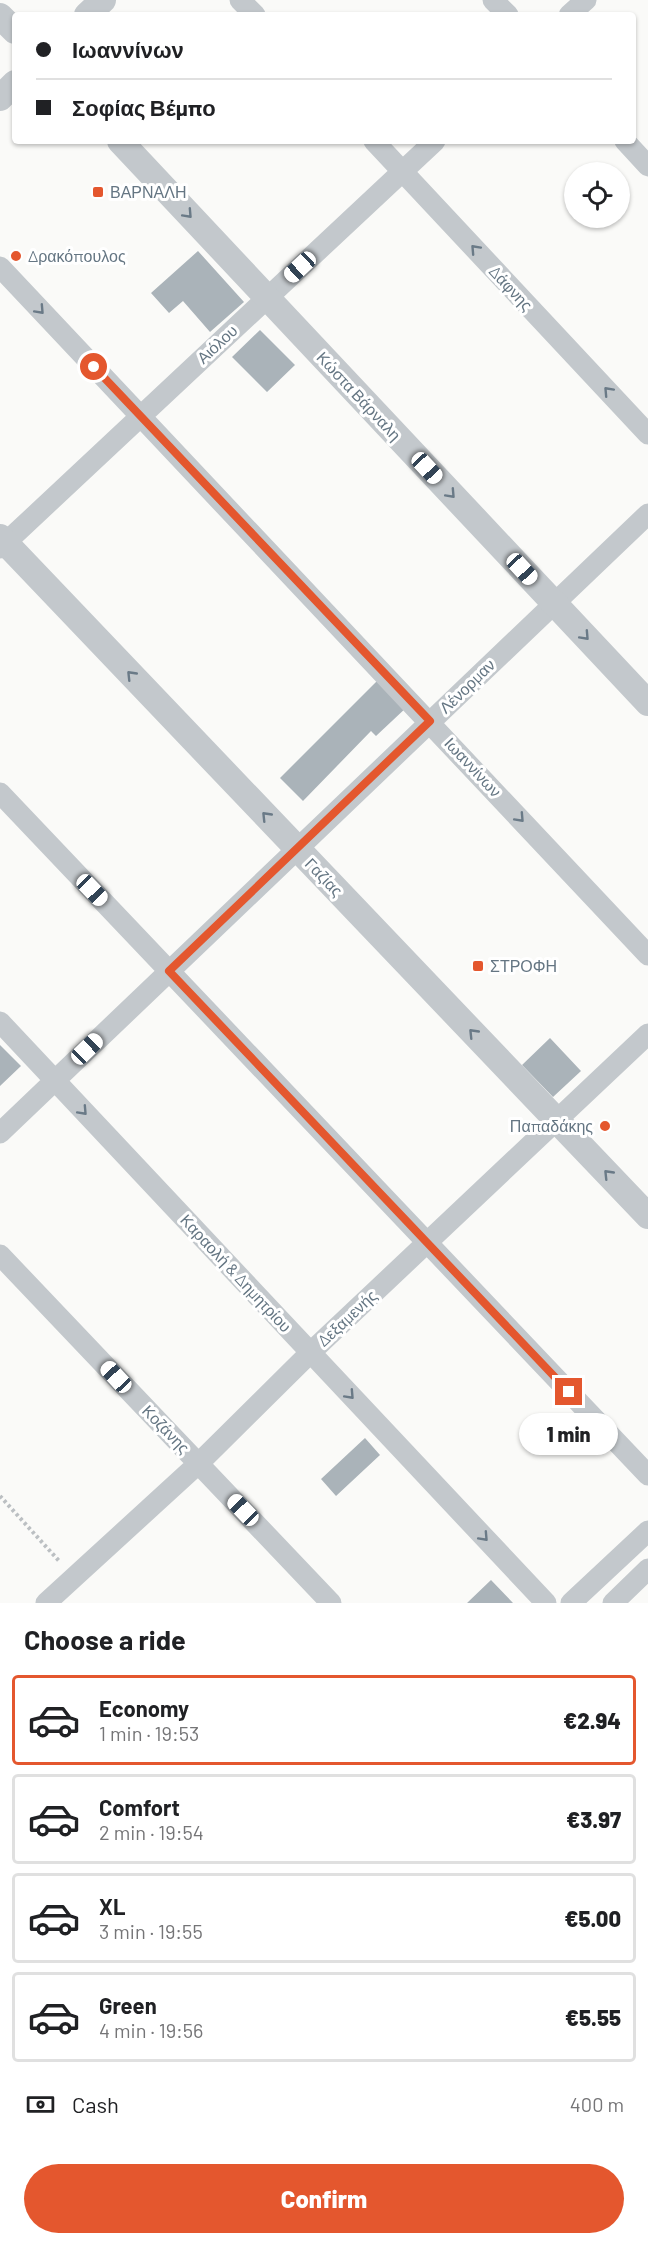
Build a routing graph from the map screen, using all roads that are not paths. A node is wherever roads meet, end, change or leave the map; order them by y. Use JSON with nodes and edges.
{"nodes":[{"id":1,"x":103,"y":0,"type":"edge"},
{"id":2,"x":240,"y":0,"type":"edge"},
{"id":3,"x":493,"y":0,"type":"edge"},
{"id":4,"x":586,"y":0,"type":"edge"},
{"id":5,"x":90,"y":12,"type":"edge"},
{"id":6,"x":252,"y":12,"type":"edge"},
{"id":7,"x":505,"y":12,"type":"edge"},
{"id":8,"x":573,"y":12,"type":"edge"},
{"id":9,"x":0,"y":16,"type":"edge"},
{"id":10,"x":12,"y":28,"type":"edge"},
{"id":11,"x":12,"y":86,"type":"edge"},
{"id":12,"x":0,"y":98,"type":"edge"},
{"id":13,"x":123,"y":144,"type":"edge"},
{"id":14,"x":377,"y":144,"type":"edge"},
{"id":15,"x":432,"y":144,"type":"edge"},
{"id":16,"x":628,"y":144,"type":"edge"},
{"id":17,"x":648,"y":166,"type":"edge"},
{"id":18,"x":402,"y":171,"type":"junction"},
{"id":19,"x":0,"y":267,"type":"edge"},
{"id":20,"x":267,"y":298,"type":"junction"},
{"id":21,"x":141,"y":416,"type":"junction"},
{"id":22,"x":648,"y":434,"type":"edge"},
{"id":23,"x":648,"y":514,"type":"edge"},
{"id":24,"x":2,"y":542,"type":"edge"},
{"id":25,"x":554,"y":603,"type":"junction"},
{"id":26,"x":648,"y":703,"type":"edge"},
{"id":27,"x":430,"y":721,"type":"junction"},
{"id":28,"x":0,"y":793,"type":"edge"},
{"id":29,"x":297,"y":849,"type":"junction"},
{"id":30,"x":648,"y":955,"type":"edge"},
{"id":31,"x":169,"y":971,"type":"junction"},
{"id":32,"x":0,"y":1022,"type":"edge"},
{"id":33,"x":648,"y":1034,"type":"edge"},
{"id":34,"x":55,"y":1081,"type":"junction"},
{"id":35,"x":556,"y":1120,"type":"junction"},
{"id":36,"x":0,"y":1133,"type":"edge"},
{"id":37,"x":648,"y":1216,"type":"edge"},
{"id":38,"x":427,"y":1242,"type":"junction"},
{"id":39,"x":0,"y":1255,"type":"edge"},
{"id":40,"x":310,"y":1353,"type":"junction"},
{"id":41,"x":199,"y":1463,"type":"junction"},
{"id":42,"x":648,"y":1475,"type":"edge"},
{"id":43,"x":648,"y":1531,"type":"edge"},
{"id":44,"x":648,"y":1569,"type":"edge"},
{"id":45,"x":46,"y":1603,"type":"edge"},
{"id":46,"x":331,"y":1603,"type":"edge"},
{"id":47,"x":546,"y":1603,"type":"edge"},
{"id":48,"x":571,"y":1603,"type":"edge"},
{"id":49,"x":614,"y":1603,"type":"edge"}],
"edges":[{"from":1,"to":5,"type":"street"},
{"from":2,"to":6,"type":"street"},
{"from":3,"to":7,"type":"street"},
{"from":4,"to":8,"type":"street"},
{"from":9,"to":10,"type":"street"},
{"from":11,"to":12,"type":"street"},
{"from":13,"to":20,"type":"street","name":"Κώστα Βάρναλη","one_way":true},
{"from":14,"to":18,"type":"street","name":"Δάφνης"},
{"from":15,"to":18,"type":"street","name":"Αιόλου"},
{"from":16,"to":17,"type":"street"},
{"from":18,"to":20,"type":"street","name":"Αιόλου"},
{"from":22,"to":18,"type":"street","name":"Δάφνης","one_way":true},
{"from":19,"to":21,"type":"street","name":"Ιωαννίνων","one_way":true},
{"from":20,"to":21,"type":"street","name":"Αιόλου"},
{"from":20,"to":25,"type":"street","name":"Κώστα Βάρναλη","one_way":true},
{"from":21,"to":24,"type":"street","name":"Αιόλου"},
{"from":21,"to":27,"type":"street","name":"Ιωαννίνων"},
{"from":23,"to":25,"type":"street","name":"Λένορμαν"},
{"from":29,"to":24,"type":"street","name":"Γαζίας","one_way":true},
{"from":25,"to":26,"type":"street","name":"Κώστα Βάρναλη","one_way":true},
{"from":25,"to":27,"type":"street","name":"Λένορμαν"},
{"from":27,"to":29,"type":"street","name":"Λένορμαν"},
{"from":27,"to":30,"type":"street","name":"Ιωαννίνων","one_way":true},
{"from":28,"to":31,"type":"street"},
{"from":29,"to":31,"type":"street","name":"Λένορμαν"},
{"from":35,"to":29,"type":"street","name":"Γαζίας","one_way":true},
{"from":31,"to":34,"type":"street","name":"Λένορμαν"},
{"from":31,"to":38,"type":"street"},
{"from":32,"to":34,"type":"street","name":"Καραολή & Δημητρίου"},
{"from":33,"to":35,"type":"street","name":"Δεξαμενής"},
{"from":34,"to":36,"type":"street","name":"Λένορμαν"},
{"from":34,"to":40,"type":"street","name":"Καραολή & Δημητρίου","one_way":true},
{"from":37,"to":35,"type":"street","name":"Γαζίας","one_way":true},
{"from":35,"to":38,"type":"street","name":"Δεξαμενής"},
{"from":38,"to":40,"type":"street","name":"Δεξαμενής"},
{"from":38,"to":42,"type":"street"},
{"from":39,"to":41,"type":"street","name":"Κοζάνης"},
{"from":40,"to":41,"type":"street","name":"Δεξαμενής"},
{"from":40,"to":47,"type":"street","name":"Καραολή & Δημητρίου","one_way":true},
{"from":41,"to":45,"type":"street","name":"Δεξαμενής"},
{"from":41,"to":46,"type":"street","name":"Κοζάνης"},
{"from":43,"to":48,"type":"street"},
{"from":44,"to":49,"type":"street"}]}
